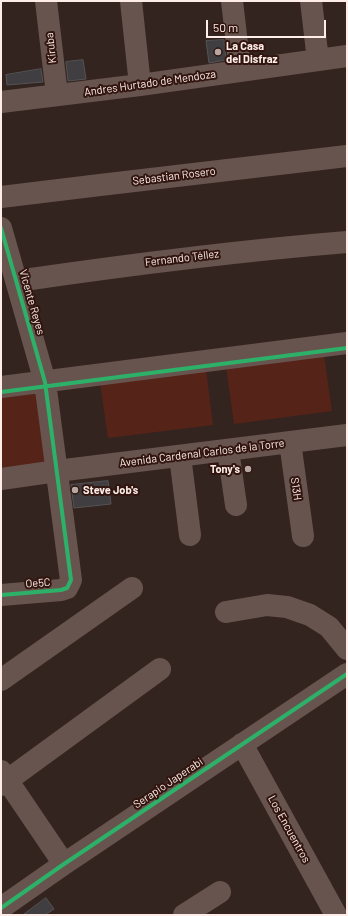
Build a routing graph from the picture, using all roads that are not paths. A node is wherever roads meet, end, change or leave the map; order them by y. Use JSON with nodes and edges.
{"nodes":[{"id":1,"x":46,"y":1,"type":"edge"},
{"id":2,"x":131,"y":1,"type":"edge"},
{"id":3,"x":232,"y":1,"type":"edge"},
{"id":4,"x":311,"y":1,"type":"edge"},
{"id":5,"x":347,"y":56,"type":"edge"},
{"id":6,"x":318,"y":60,"type":"junction"},
{"id":7,"x":240,"y":70,"type":"junction"},
{"id":8,"x":140,"y":84,"type":"junction"},
{"id":9,"x":57,"y":95,"type":"junction"},
{"id":10,"x":1,"y":102,"type":"edge"},
{"id":11,"x":347,"y":156,"type":"edge"},
{"id":12,"x":1,"y":197,"type":"edge"},
{"id":13,"x":1,"y":228,"type":"edge"},
{"id":14,"x":347,"y":242,"type":"edge"},
{"id":15,"x":10,"y":271,"type":"edge"},
{"id":16,"x":347,"y":343,"type":"edge"},
{"id":17,"x":45,"y":382,"type":"junction"},
{"id":18,"x":1,"y":387,"type":"edge"},
{"id":19,"x":347,"y":435,"type":"edge"},
{"id":20,"x":290,"y":442,"type":"junction"},
{"id":21,"x":228,"y":450,"type":"junction"},
{"id":22,"x":180,"y":456,"type":"junction"},
{"id":23,"x":57,"y":471,"type":"junction"},
{"id":24,"x":1,"y":479,"type":"edge"},
{"id":25,"x":236,"y":505,"type":"dead end"},
{"id":26,"x":190,"y":535,"type":"dead end"},
{"id":27,"x":303,"y":536,"type":"dead end"},
{"id":28,"x":132,"y":588,"type":"dead end"},
{"id":29,"x":1,"y":595,"type":"edge"},
{"id":30,"x":226,"y":612,"type":"dead end"},
{"id":31,"x":347,"y":649,"type":"edge"},
{"id":32,"x":160,"y":669,"type":"dead end"},
{"id":33,"x":347,"y":674,"type":"edge"},
{"id":34,"x":1,"y":680,"type":"edge"},
{"id":35,"x":242,"y":744,"type":"junction"},
{"id":36,"x":3,"y":779,"type":"edge"},
{"id":37,"x":64,"y":864,"type":"junction"},
{"id":38,"x":220,"y":892,"type":"dead end"},
{"id":39,"x":10,"y":908,"type":"edge"},
{"id":40,"x":184,"y":915,"type":"edge"},
{"id":41,"x":336,"y":915,"type":"edge"}],
"edges":[{"from":1,"to":9,"type":"street","name":"Kiruba"},
{"from":2,"to":8,"type":"street"},
{"from":3,"to":7,"type":"street"},
{"from":4,"to":6,"type":"street"},
{"from":5,"to":6,"type":"street","name":"Andres Hurtado de Mendoza"},
{"from":6,"to":7,"type":"street","name":"Andres Hurtado de Mendoza"},
{"from":7,"to":8,"type":"street","name":"Andres Hurtado de Mendoza"},
{"from":8,"to":9,"type":"street","name":"Andres Hurtado de Mendoza"},
{"from":9,"to":10,"type":"street","name":"Andres Hurtado de Mendoza"},
{"from":11,"to":12,"type":"street","name":"Sebastian Rosero"},
{"from":13,"to":15,"type":"street","name":"Vicente Reyes"},
{"from":14,"to":15,"type":"street","name":"Fernando Téllez"},
{"from":15,"to":17,"type":"street","name":"Vicente Reyes"},
{"from":16,"to":17,"type":"street"},
{"from":17,"to":18,"type":"street"},
{"from":17,"to":23,"type":"street"},
{"from":19,"to":20,"type":"street","name":"Avenida Cardenal Carlos de la Torre"},
{"from":20,"to":21,"type":"street","name":"Avenida Cardenal Carlos de la Torre"},
{"from":20,"to":27,"type":"street","name":"S13H"},
{"from":21,"to":22,"type":"street","name":"Avenida Cardenal Carlos de la Torre"},
{"from":21,"to":25,"type":"street"},
{"from":22,"to":23,"type":"street","name":"Avenida Cardenal Carlos de la Torre"},
{"from":22,"to":26,"type":"street"},
{"from":23,"to":24,"type":"street","name":"Avenida Cardenal Carlos de la Torre"},
{"from":23,"to":29,"type":"street","name":"Oe5C"},
{"from":28,"to":34,"type":"street"},
{"from":30,"to":31,"type":"street"},
{"from":32,"to":36,"type":"street"},
{"from":33,"to":35,"type":"street","name":"Serapio Japerabi"},
{"from":35,"to":37,"type":"street","name":"Serapio Japerabi"},
{"from":35,"to":41,"type":"street","name":"Los Encuentros"},
{"from":36,"to":37,"type":"street"},
{"from":37,"to":39,"type":"street","name":"Serapio Japerabi"},
{"from":38,"to":40,"type":"street"}]}
